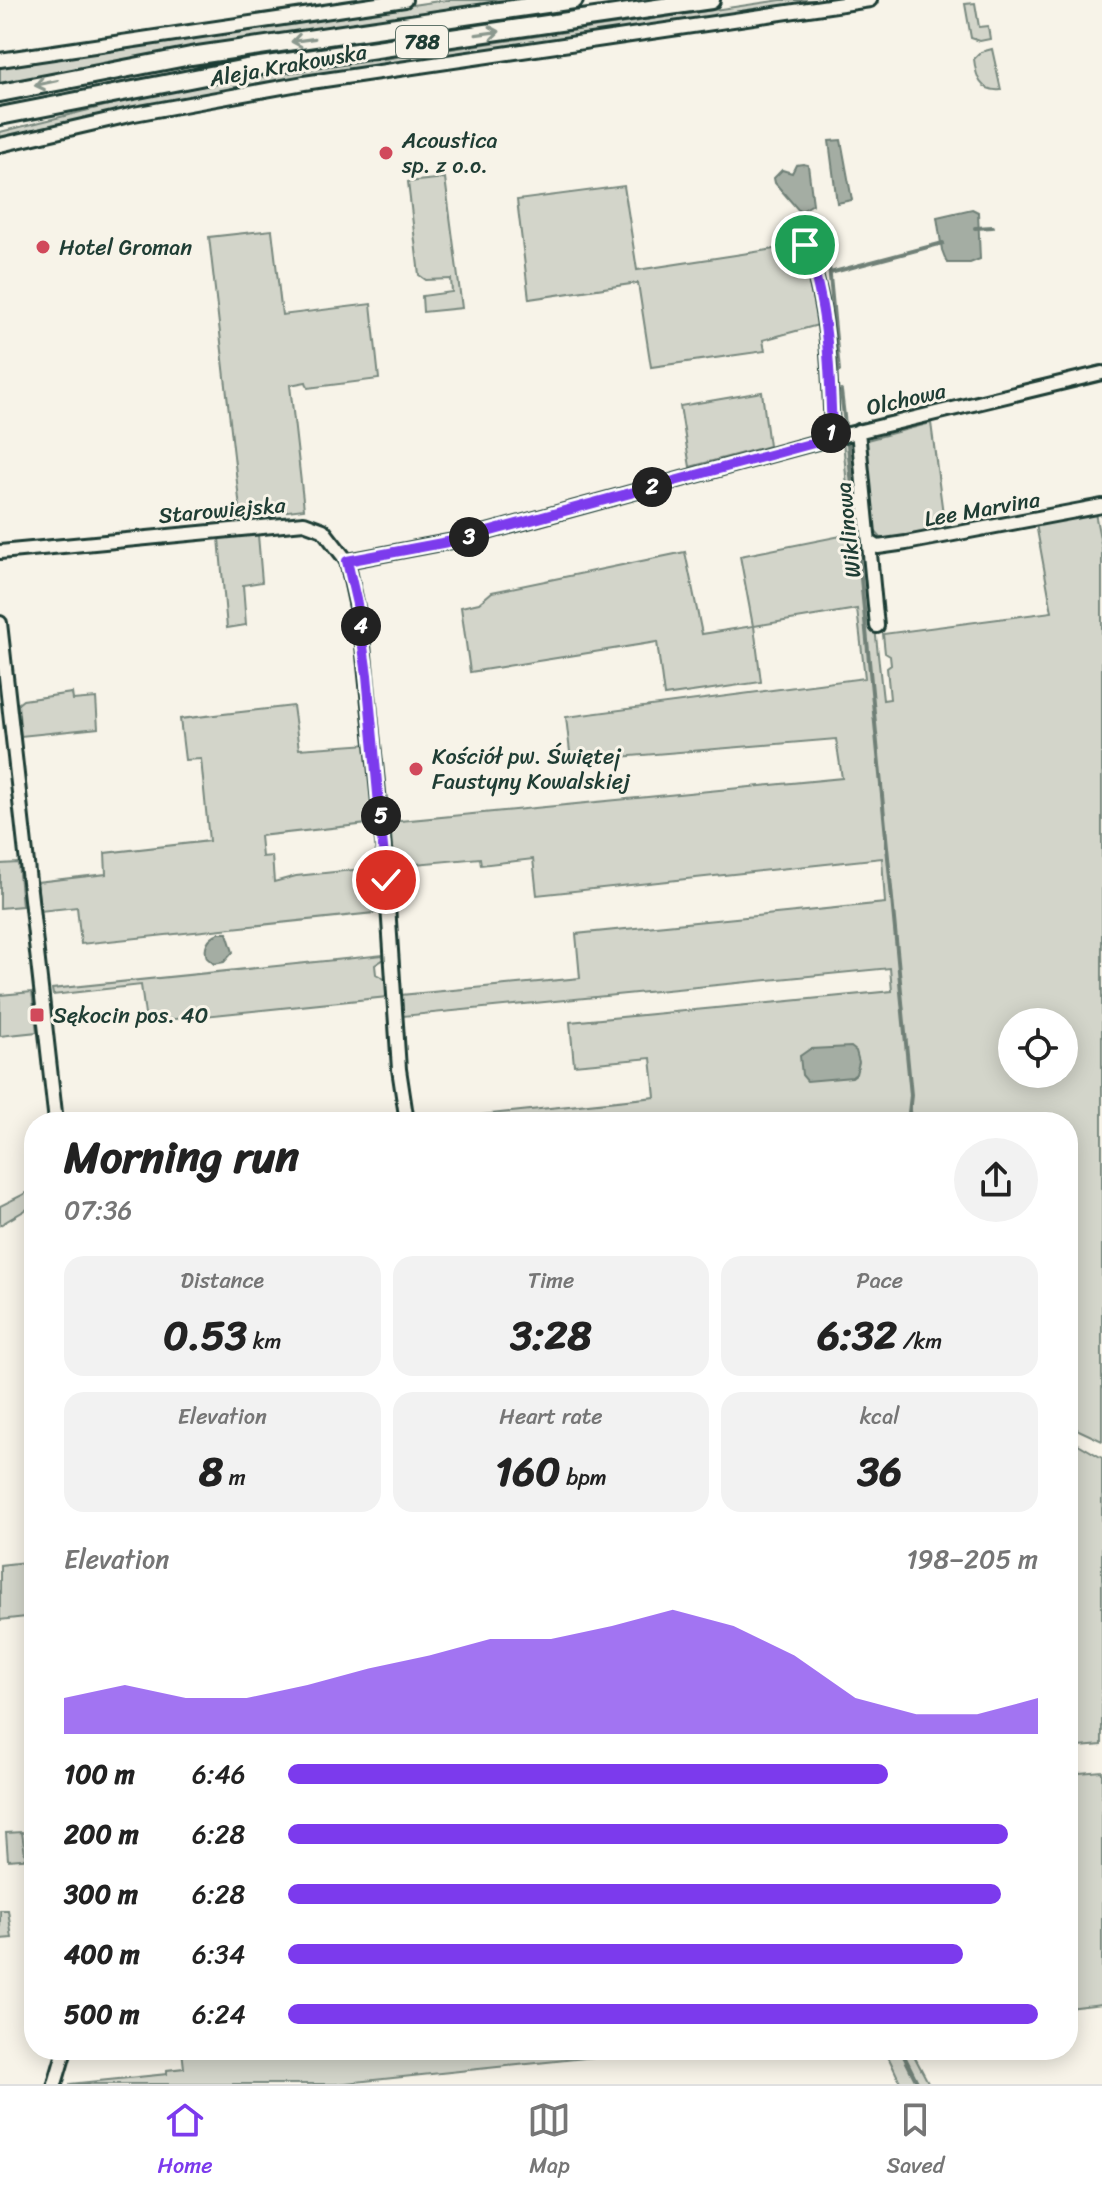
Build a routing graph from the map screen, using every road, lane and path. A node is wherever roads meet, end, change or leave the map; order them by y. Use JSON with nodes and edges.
{"nodes":[{"id":1,"x":405,"y":0,"type":"edge"},
{"id":2,"x":574,"y":0,"type":"edge"},
{"id":3,"x":711,"y":0,"type":"edge"},
{"id":4,"x":870,"y":0,"type":"edge"},
{"id":5,"x":0,"y":60,"type":"edge"},
{"id":6,"x":0,"y":93,"type":"edge"},
{"id":7,"x":0,"y":116,"type":"edge"},
{"id":8,"x":0,"y":145,"type":"edge"},
{"id":9,"x":805,"y":245,"type":"dead end"},
{"id":10,"x":1102,"y":373,"type":"edge"},
{"id":11,"x":858,"y":431,"type":"junction"},
{"id":12,"x":832,"y":438,"type":"junction"},
{"id":13,"x":1102,"y":506,"type":"edge"},
{"id":14,"x":870,"y":542,"type":"junction"},
{"id":15,"x":0,"y":552,"type":"edge"},
{"id":16,"x":347,"y":561,"type":"junction"},
{"id":17,"x":0,"y":623,"type":"edge"},
{"id":18,"x":877,"y":626,"type":"dead end"},
{"id":19,"x":55,"y":1112,"type":"edge"},
{"id":20,"x":405,"y":1112,"type":"edge"},
{"id":21,"x":62,"y":2060,"type":"edge"},
{"id":22,"x":55,"y":2084,"type":"edge"}],
"edges":[{"from":1,"to":5,"type":"street"},
{"from":2,"to":6,"type":"main road","name":"Aleja Krakowska","number":"788","one_way":true},
{"from":7,"to":3,"type":"main road","name":"Aleja Krakowska","number":"788","one_way":true},
{"from":4,"to":8,"type":"street","name":"Aleja Krakowska"},
{"from":9,"to":12,"type":"street"},
{"from":10,"to":11,"type":"street","name":"Olchowa"},
{"from":11,"to":12,"type":"street","name":"Olchowa"},
{"from":11,"to":14,"type":"street","name":"Wiklinowa"},
{"from":12,"to":16,"type":"street","name":"Olchowa"},
{"from":13,"to":14,"type":"street","name":"Lee Marvina"},
{"from":14,"to":18,"type":"street","name":"Wiklinowa"},
{"from":15,"to":16,"type":"street","name":"Starowiejska"},
{"from":16,"to":20,"type":"street","name":"Starowiejska"},
{"from":17,"to":19,"type":"street"},
{"from":21,"to":22,"type":"street"}]}
